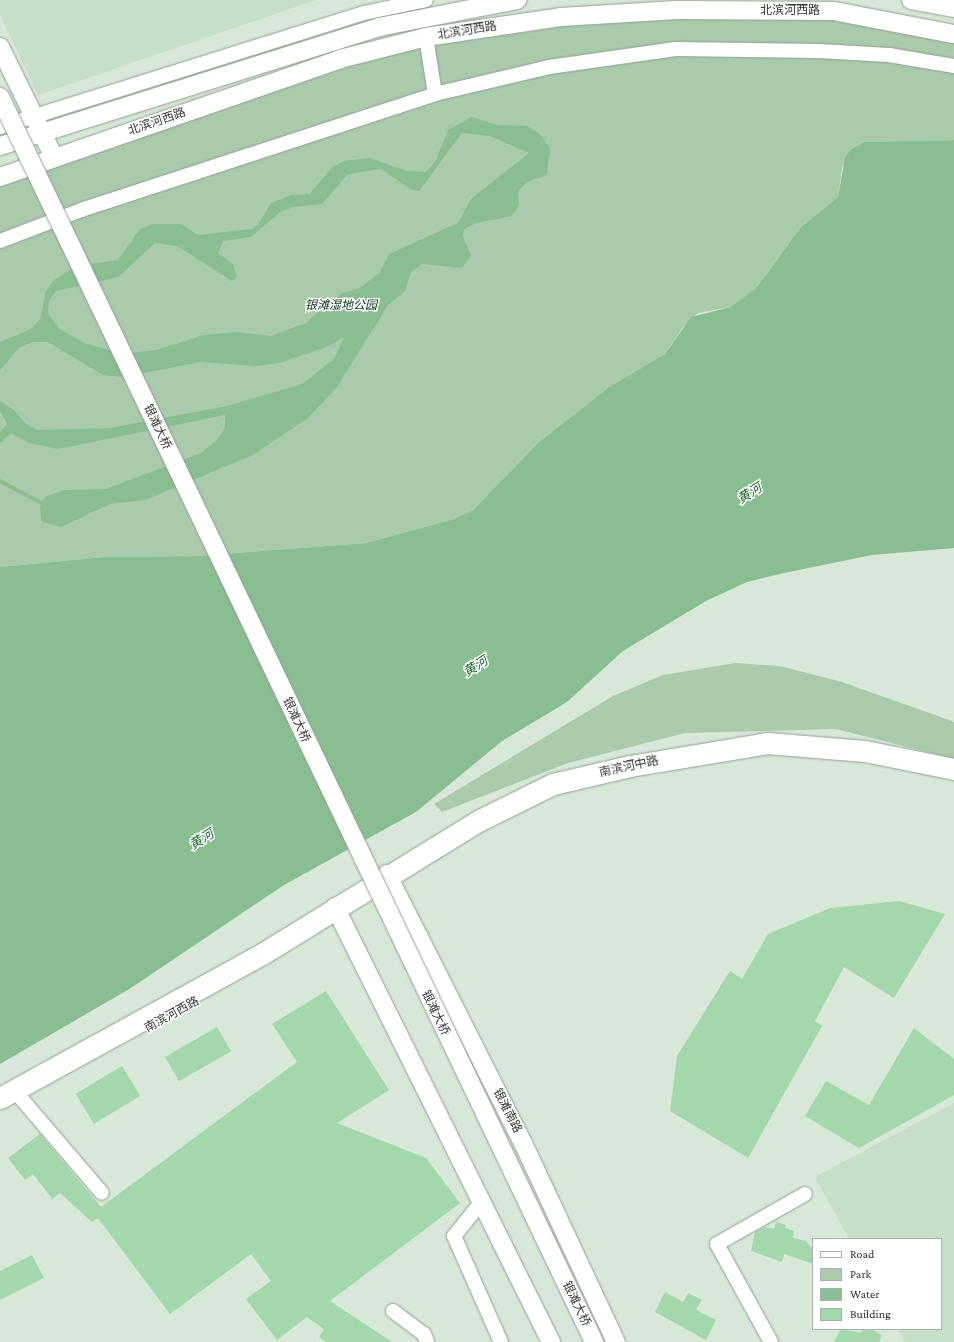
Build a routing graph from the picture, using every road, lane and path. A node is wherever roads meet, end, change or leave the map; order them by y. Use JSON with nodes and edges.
{"nodes":[{"id":1,"x":426,"y":0,"type":"edge"},
{"id":2,"x":516,"y":0,"type":"edge"},
{"id":3,"x":911,"y":0,"type":"edge"},
{"id":4,"x":954,"y":8,"type":"edge"},
{"id":5,"x":954,"y":34,"type":"edge"},
{"id":6,"x":426,"y":38,"type":"junction"},
{"id":7,"x":0,"y":46,"type":"edge"},
{"id":8,"x":954,"y":66,"type":"edge"},
{"id":9,"x":436,"y":94,"type":"junction"},
{"id":10,"x":0,"y":97,"type":"edge"},
{"id":11,"x":33,"y":115,"type":"junction"},
{"id":12,"x":0,"y":124,"type":"edge"},
{"id":13,"x":0,"y":127,"type":"edge"},
{"id":14,"x":41,"y":131,"type":"junction"},
{"id":15,"x":0,"y":146,"type":"edge"},
{"id":16,"x":54,"y":157,"type":"junction"},
{"id":17,"x":0,"y":177,"type":"edge"},
{"id":18,"x":0,"y":241,"type":"edge"},
{"id":19,"x":954,"y":769,"type":"edge"},
{"id":20,"x":954,"y":781,"type":"edge"},
{"id":21,"x":390,"y":879,"type":"junction"},
{"id":22,"x":338,"y":912,"type":"junction"},
{"id":23,"x":12,"y":1095,"type":"edge"},
{"id":24,"x":0,"y":1108,"type":"edge"},
{"id":25,"x":102,"y":1193,"type":"dead end"},
{"id":26,"x":805,"y":1194,"type":"dead end"},
{"id":27,"x":480,"y":1204,"type":"junction"},
{"id":28,"x":394,"y":1311,"type":"dead end"},
{"id":29,"x":427,"y":1342,"type":"edge"},
{"id":30,"x":501,"y":1342,"type":"edge"},
{"id":31,"x":551,"y":1342,"type":"edge"},
{"id":32,"x":581,"y":1342,"type":"edge"},
{"id":33,"x":594,"y":1342,"type":"edge"},
{"id":34,"x":616,"y":1342,"type":"edge"},
{"id":35,"x":771,"y":1342,"type":"edge"}],
"edges":[{"from":1,"to":11,"type":"street"},
{"from":2,"to":14,"type":"main road","name":"北滨河西路"},
{"from":3,"to":4,"type":"main road"},
{"from":5,"to":6,"type":"main road","name":"北滨河西路"},
{"from":6,"to":9,"type":"street"},
{"from":6,"to":16,"type":"main road","name":"北滨河西路"},
{"from":7,"to":11,"type":"main road"},
{"from":8,"to":9,"type":"street"},
{"from":9,"to":18,"type":"street"},
{"from":10,"to":33,"type":"main road","name":"银滩大桥","bridge":true},
{"from":11,"to":13,"type":"street"},
{"from":11,"to":14,"type":"main road"},
{"from":12,"to":32,"type":"main road","name":"银滩大桥"},
{"from":14,"to":15,"type":"main road","name":"北滨河西路"},
{"from":14,"to":16,"type":"main road"},
{"from":16,"to":17,"type":"main road","name":"北滨河西路"},
{"from":19,"to":21,"type":"highway","name":"南滨河中路"},
{"from":20,"to":21,"type":"highway","name":"南滨河中路"},
{"from":21,"to":22,"type":"highway","name":"南滨河中路"},
{"from":21,"to":34,"type":"main road","name":"银滩南路"},
{"from":22,"to":23,"type":"highway","name":"南滨河西路"},
{"from":22,"to":27,"type":"main road"},
{"from":23,"to":24,"type":"highway","name":"南滨河西路"},
{"from":23,"to":25,"type":"street"},
{"from":26,"to":35,"type":"street"},
{"from":27,"to":30,"type":"street"},
{"from":27,"to":31,"type":"main road"},
{"from":28,"to":29,"type":"street"}]}
